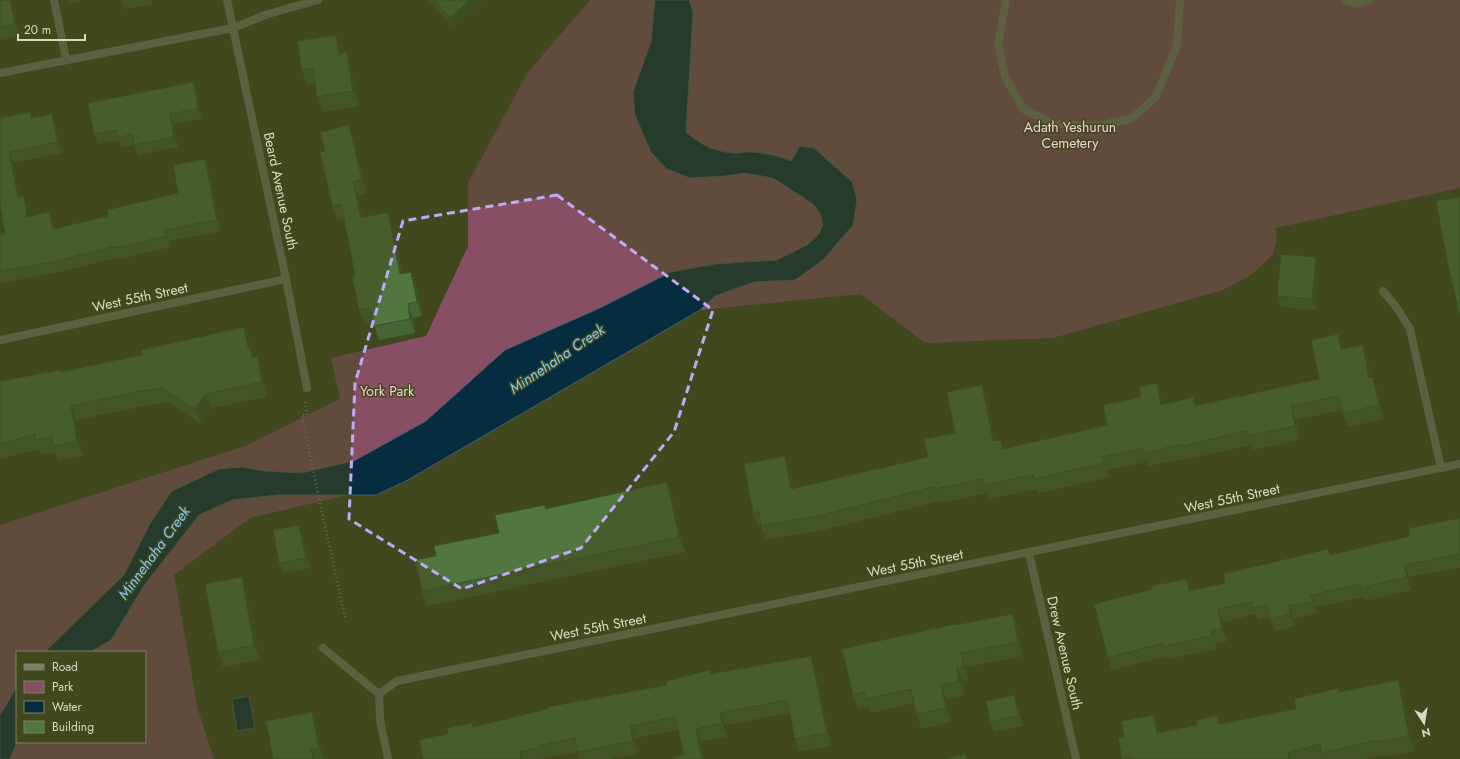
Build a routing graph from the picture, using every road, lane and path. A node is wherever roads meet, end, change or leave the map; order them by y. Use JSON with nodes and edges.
{"nodes":[{"id":1,"x":54,"y":0,"type":"edge"},
{"id":2,"x":227,"y":0,"type":"edge"},
{"id":3,"x":318,"y":0,"type":"edge"},
{"id":4,"x":1006,"y":0,"type":"edge"},
{"id":5,"x":1180,"y":0,"type":"edge"},
{"id":6,"x":1345,"y":0,"type":"edge"},
{"id":7,"x":1369,"y":0,"type":"edge"},
{"id":8,"x":233,"y":28,"type":"junction"},
{"id":9,"x":66,"y":59,"type":"junction"},
{"id":10,"x":0,"y":73,"type":"edge"},
{"id":11,"x":286,"y":279,"type":"junction"},
{"id":12,"x":1383,"y":291,"type":"dead end"},
{"id":13,"x":0,"y":340,"type":"edge"},
{"id":14,"x":307,"y":388,"type":"joint"},
{"id":15,"x":1460,"y":464,"type":"edge"},
{"id":16,"x":1441,"y":468,"type":"junction"},
{"id":17,"x":1029,"y":553,"type":"junction"},
{"id":18,"x":345,"y":617,"type":"dead end"},
{"id":19,"x":323,"y":648,"type":"dead end"},
{"id":20,"x":379,"y":694,"type":"junction"},
{"id":21,"x":388,"y":759,"type":"edge"},
{"id":22,"x":1076,"y":759,"type":"edge"}],
"edges":[{"from":1,"to":9,"type":"street"},
{"from":2,"to":8,"type":"street","name":"Beard Avenue South"},
{"from":3,"to":8,"type":"street"},
{"from":4,"to":5,"type":"street"},
{"from":6,"to":7,"type":"street"},
{"from":8,"to":9,"type":"street"},
{"from":8,"to":11,"type":"street","name":"Beard Avenue South"},
{"from":9,"to":10,"type":"street"},
{"from":11,"to":13,"type":"street","name":"West 55th Street"},
{"from":11,"to":14,"type":"street","name":"Beard Avenue South"},
{"from":12,"to":16,"type":"street"},
{"from":14,"to":18,"type":"path"},
{"from":15,"to":16,"type":"street","name":"West 55th Street"},
{"from":16,"to":17,"type":"street","name":"West 55th Street"},
{"from":17,"to":20,"type":"street","name":"West 55th Street"},
{"from":17,"to":22,"type":"street","name":"Drew Avenue South"},
{"from":19,"to":20,"type":"street"},
{"from":20,"to":21,"type":"street"}]}
